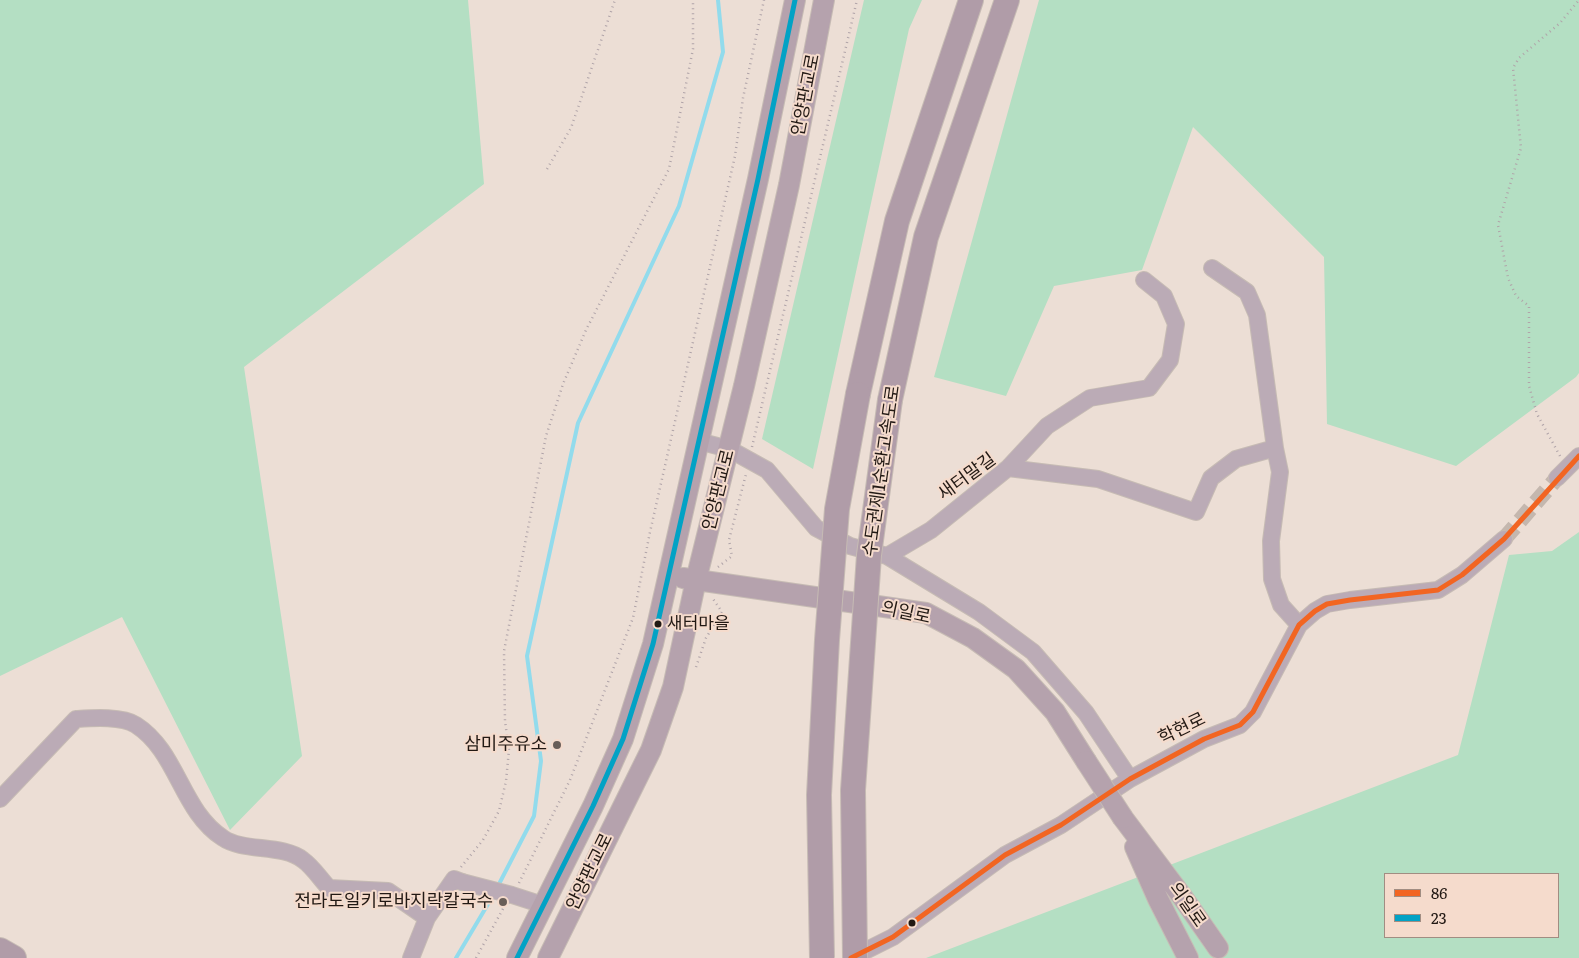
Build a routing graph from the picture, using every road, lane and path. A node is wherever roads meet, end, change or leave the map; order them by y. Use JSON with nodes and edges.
{"nodes":[{"id":1,"x":614,"y":0,"type":"edge"},
{"id":2,"x":693,"y":0,"type":"edge"},
{"id":3,"x":764,"y":0,"type":"edge"},
{"id":4,"x":783,"y":0,"type":"edge"},
{"id":5,"x":796,"y":0,"type":"edge"},
{"id":6,"x":824,"y":0,"type":"edge"},
{"id":7,"x":971,"y":0,"type":"edge"},
{"id":8,"x":1007,"y":0,"type":"edge"},
{"id":9,"x":1579,"y":0,"type":"edge"},
{"id":10,"x":789,"y":30,"type":"junction"},
{"id":11,"x":547,"y":169,"type":"dead end"},
{"id":12,"x":1212,"y":268,"type":"dead end"},
{"id":13,"x":1144,"y":280,"type":"dead end"},
{"id":14,"x":698,"y":441,"type":"junction"},
{"id":15,"x":1275,"y":448,"type":"junction"},
{"id":16,"x":729,"y":449,"type":"junction"},
{"id":17,"x":1568,"y":467,"type":"edge"},
{"id":18,"x":1008,"y":468,"type":"junction"},
{"id":19,"x":1504,"y":539,"type":"tunnel mouth"},
{"id":20,"x":887,"y":556,"type":"junction"},
{"id":21,"x":668,"y":575,"type":"junction"},
{"id":22,"x":696,"y":580,"type":"junction"},
{"id":23,"x":1299,"y":625,"type":"junction"},
{"id":24,"x":1130,"y":779,"type":"junction"},
{"id":25,"x":0,"y":799,"type":"edge"},
{"id":26,"x":1123,"y":818,"type":"junction"},
{"id":27,"x":458,"y":880,"type":"junction"},
{"id":28,"x":513,"y":893,"type":"junction"},
{"id":29,"x":543,"y":904,"type":"junction"},
{"id":30,"x":427,"y":918,"type":"junction"},
{"id":31,"x":1218,"y":948,"type":"dead end"},
{"id":32,"x":0,"y":950,"type":"edge"},
{"id":33,"x":14,"y":958,"type":"edge"},
{"id":34,"x":411,"y":958,"type":"edge"},
{"id":35,"x":476,"y":958,"type":"edge"},
{"id":36,"x":517,"y":958,"type":"edge"},
{"id":37,"x":548,"y":958,"type":"edge"},
{"id":38,"x":822,"y":958,"type":"edge"},
{"id":39,"x":851,"y":958,"type":"edge"},
{"id":40,"x":855,"y":958,"type":"edge"},
{"id":41,"x":1188,"y":958,"type":"edge"}],
"edges":[{"from":1,"to":11,"type":"path"},
{"from":2,"to":27,"type":"path"},
{"from":3,"to":28,"type":"path"},
{"from":4,"to":10,"type":"street"},
{"from":5,"to":10,"type":"main road","name":"안양판교로"},
{"from":6,"to":16,"type":"main road","name":"안양판교로"},
{"from":7,"to":38,"type":"highway","name":"수도권제1순환고속도로","bridge":true},
{"from":8,"to":40,"type":"highway","name":"수도권제1순환고속도로","bridge":true},
{"from":9,"to":17,"type":"path"},
{"from":10,"to":14,"type":"main road","name":"안양판교로"},
{"from":12,"to":15,"type":"street"},
{"from":13,"to":18,"type":"street"},
{"from":14,"to":16,"type":"street"},
{"from":14,"to":21,"type":"main road","name":"안양판교로"},
{"from":15,"to":18,"type":"street","name":"새터말길"},
{"from":15,"to":23,"type":"street"},
{"from":16,"to":20,"type":"street"},
{"from":16,"to":22,"type":"main road","name":"안양판교로"},
{"from":18,"to":20,"type":"street","name":"새터말길"},
{"from":19,"to":23,"type":"street","name":"학현로"},
{"from":20,"to":24,"type":"street"},
{"from":21,"to":22,"type":"main road","name":"의일로"},
{"from":21,"to":29,"type":"main road","name":"안양판교로"},
{"from":22,"to":26,"type":"main road","name":"의일로","bridge":true},
{"from":22,"to":37,"type":"main road","name":"안양판교로"},
{"from":23,"to":24,"type":"street","name":"학현로"},
{"from":24,"to":39,"type":"street","name":"학현로"},
{"from":25,"to":30,"type":"street"},
{"from":26,"to":31,"type":"main road","name":"의일로"},
{"from":26,"to":41,"type":"main road","name":"의일로"},
{"from":27,"to":28,"type":"street","bridge":true},
{"from":27,"to":30,"type":"street"},
{"from":28,"to":29,"type":"street"},
{"from":28,"to":35,"type":"path"},
{"from":29,"to":36,"type":"main road","name":"안양판교로"},
{"from":30,"to":34,"type":"street"},
{"from":32,"to":33,"type":"highway"}]}
